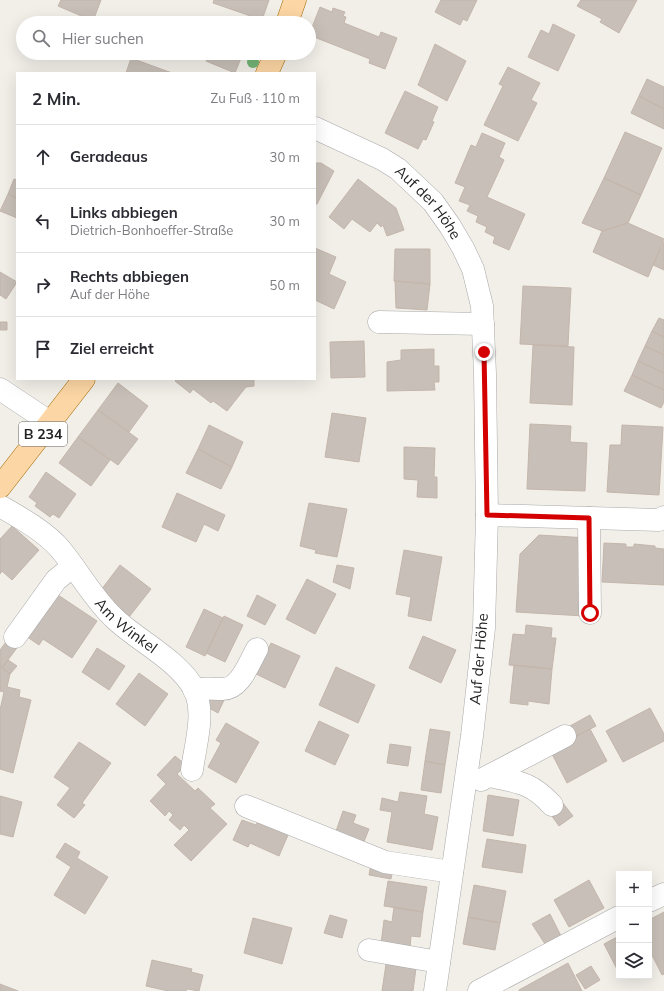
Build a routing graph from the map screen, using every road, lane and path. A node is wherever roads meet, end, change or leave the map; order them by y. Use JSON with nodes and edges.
{"nodes":[{"id":1,"x":295,"y":0,"type":"edge"},
{"id":2,"x":289,"y":16,"type":"edge"},
{"id":3,"x":273,"y":60,"type":"edge"},
{"id":4,"x":267,"y":72,"type":"edge"},
{"id":5,"x":316,"y":129,"type":"edge"},
{"id":6,"x":379,"y":322,"type":"dead end"},
{"id":7,"x":483,"y":324,"type":"junction"},
{"id":8,"x":83,"y":380,"type":"edge"},
{"id":9,"x":0,"y":389,"type":"edge"},
{"id":10,"x":51,"y":423,"type":"junction"},
{"id":11,"x":0,"y":487,"type":"edge"},
{"id":12,"x":0,"y":506,"type":"edge"},
{"id":13,"x":487,"y":515,"type":"junction"},
{"id":14,"x":589,"y":518,"type":"junction"},
{"id":15,"x":664,"y":518,"type":"edge"},
{"id":16,"x":73,"y":566,"type":"junction"},
{"id":17,"x":590,"y":613,"type":"dead end"},
{"id":18,"x":15,"y":637,"type":"dead end"},
{"id":19,"x":257,"y":649,"type":"dead end"},
{"id":20,"x":194,"y":690,"type":"junction"},
{"id":21,"x":565,"y":736,"type":"dead end"},
{"id":22,"x":192,"y":770,"type":"dead end"},
{"id":23,"x":552,"y":805,"type":"dead end"},
{"id":24,"x":246,"y":806,"type":"dead end"},
{"id":25,"x":452,"y":872,"type":"junction"},
{"id":26,"x":664,"y":894,"type":"edge"},
{"id":27,"x":652,"y":900,"type":"edge"},
{"id":28,"x":616,"y":919,"type":"edge"},
{"id":29,"x":368,"y":950,"type":"dead end"},
{"id":30,"x":439,"y":962,"type":"junction"},
{"id":31,"x":435,"y":991,"type":"edge"},
{"id":32,"x":479,"y":991,"type":"edge"}],
"edges":[{"from":1,"to":2,"type":"main road"},
{"from":3,"to":4,"type":"main road"},
{"from":5,"to":7,"type":"street","name":"Auf der Höhe"},
{"from":6,"to":7,"type":"street"},
{"from":7,"to":13,"type":"street","name":"Auf der Höhe"},
{"from":8,"to":10,"type":"main road","number":"B 234"},
{"from":9,"to":10,"type":"street"},
{"from":10,"to":11,"type":"main road","number":"B 234"},
{"from":12,"to":16,"type":"street","name":"Am Winkel"},
{"from":13,"to":14,"type":"street"},
{"from":13,"to":25,"type":"street","name":"Auf der Höhe"},
{"from":14,"to":15,"type":"street"},
{"from":14,"to":17,"type":"street"},
{"from":16,"to":18,"type":"street"},
{"from":16,"to":20,"type":"street","name":"Am Winkel"},
{"from":19,"to":20,"type":"street"},
{"from":20,"to":22,"type":"street","name":"Am Winkel"},
{"from":21,"to":23,"type":"street"},
{"from":24,"to":25,"type":"street"},
{"from":25,"to":30,"type":"street","name":"Auf der Höhe"},
{"from":26,"to":27,"type":"street"},
{"from":28,"to":32,"type":"street"},
{"from":29,"to":30,"type":"street"},
{"from":30,"to":31,"type":"street","name":"Auf der Höhe"}]}
